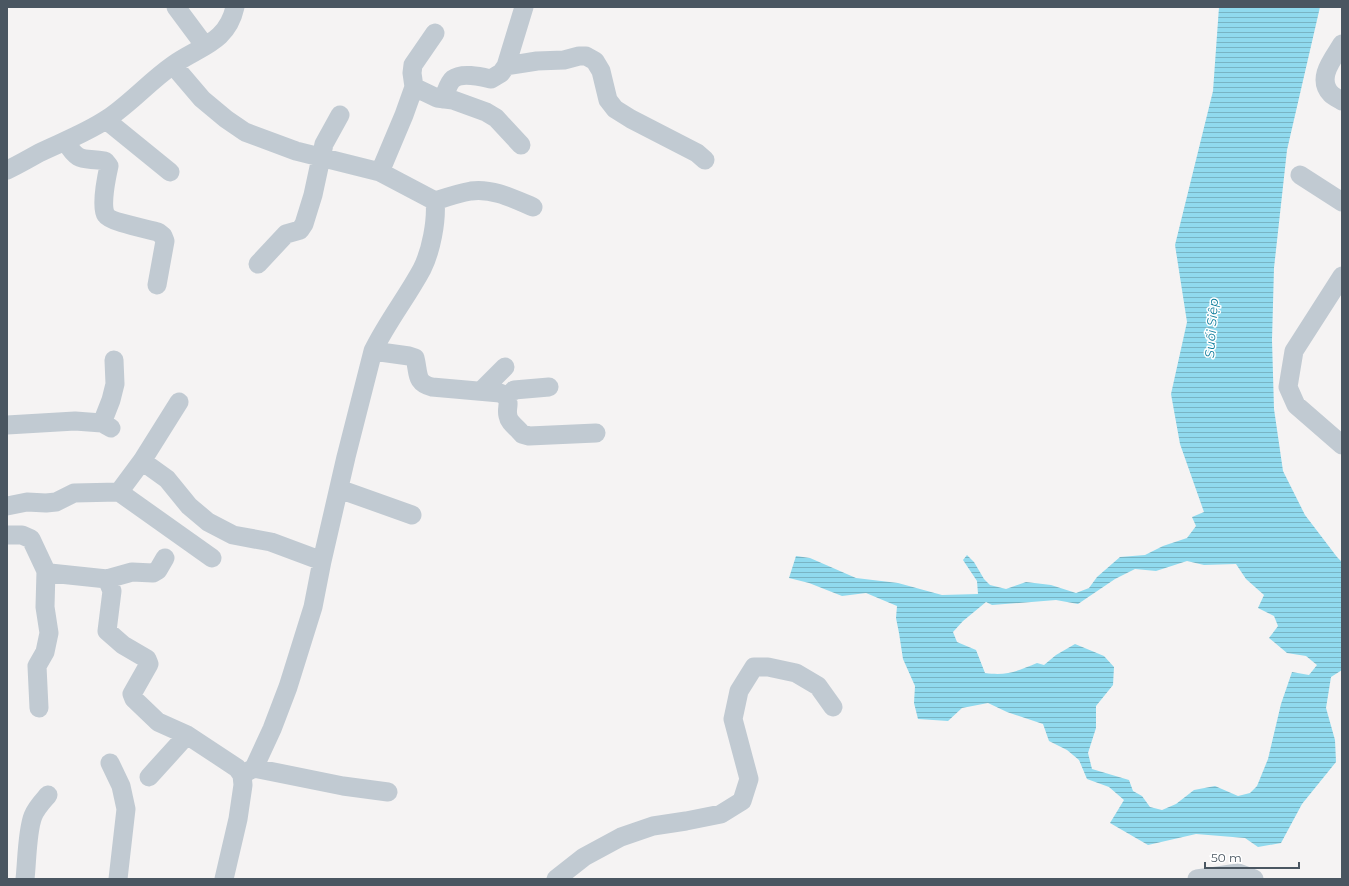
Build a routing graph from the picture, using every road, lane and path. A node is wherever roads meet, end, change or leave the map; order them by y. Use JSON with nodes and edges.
{"nodes":[{"id":1,"x":176,"y":7,"type":"edge"},
{"id":2,"x":235,"y":7,"type":"edge"},
{"id":3,"x":524,"y":7,"type":"edge"},
{"id":4,"x":435,"y":33,"type":"dead end"},
{"id":5,"x":1342,"y":44,"type":"edge"},
{"id":6,"x":205,"y":46,"type":"junction"},
{"id":7,"x":173,"y":65,"type":"junction"},
{"id":8,"x":506,"y":66,"type":"junction"},
{"id":9,"x":414,"y":87,"type":"junction"},
{"id":10,"x":443,"y":99,"type":"junction"},
{"id":11,"x":1342,"y":101,"type":"edge"},
{"id":12,"x":340,"y":115,"type":"dead end"},
{"id":13,"x":106,"y":120,"type":"junction"},
{"id":14,"x":66,"y":142,"type":"junction"},
{"id":15,"x":521,"y":145,"type":"dead end"},
{"id":16,"x":321,"y":158,"type":"junction"},
{"id":17,"x":705,"y":160,"type":"dead end"},
{"id":18,"x":7,"y":170,"type":"edge"},
{"id":19,"x":170,"y":172,"type":"dead end"},
{"id":20,"x":380,"y":172,"type":"junction"},
{"id":21,"x":1300,"y":175,"type":"dead end"},
{"id":22,"x":435,"y":200,"type":"junction"},
{"id":23,"x":1342,"y":202,"type":"edge"},
{"id":24,"x":533,"y":208,"type":"dead end"},
{"id":25,"x":258,"y":264,"type":"dead end"},
{"id":26,"x":1342,"y":276,"type":"edge"},
{"id":27,"x":157,"y":285,"type":"dead end"},
{"id":28,"x":373,"y":351,"type":"junction"},
{"id":29,"x":114,"y":360,"type":"dead end"},
{"id":30,"x":505,"y":367,"type":"dead end"},
{"id":31,"x":550,"y":387,"type":"dead end"},
{"id":32,"x":481,"y":391,"type":"junction"},
{"id":33,"x":507,"y":396,"type":"junction"},
{"id":34,"x":179,"y":402,"type":"dead end"},
{"id":35,"x":7,"y":425,"type":"edge"},
{"id":36,"x":596,"y":433,"type":"dead end"},
{"id":37,"x":1342,"y":444,"type":"edge"},
{"id":38,"x":142,"y":461,"type":"junction"},
{"id":39,"x":339,"y":489,"type":"junction"},
{"id":40,"x":119,"y":492,"type":"junction"},
{"id":41,"x":7,"y":506,"type":"edge"},
{"id":42,"x":412,"y":516,"type":"dead end"},
{"id":43,"x":7,"y":535,"type":"edge"},
{"id":44,"x":165,"y":558,"type":"dead end"},
{"id":45,"x":212,"y":558,"type":"dead end"},
{"id":46,"x":322,"y":561,"type":"junction"},
{"id":47,"x":46,"y":571,"type":"junction"},
{"id":48,"x":107,"y":579,"type":"junction"},
{"id":49,"x":833,"y":707,"type":"dead end"},
{"id":50,"x":39,"y":708,"type":"dead end"},
{"id":51,"x":187,"y":735,"type":"junction"},
{"id":52,"x":110,"y":763,"type":"dead end"},
{"id":53,"x":248,"y":772,"type":"junction"},
{"id":54,"x":149,"y":777,"type":"dead end"},
{"id":55,"x":388,"y":792,"type":"dead end"},
{"id":56,"x":48,"y":795,"type":"dead end"},
{"id":57,"x":25,"y":879,"type":"edge"},
{"id":58,"x":118,"y":879,"type":"edge"},
{"id":59,"x":224,"y":879,"type":"edge"},
{"id":60,"x":556,"y":879,"type":"edge"},
{"id":61,"x":1197,"y":879,"type":"edge"},
{"id":62,"x":1254,"y":879,"type":"edge"}],
"edges":[{"from":1,"to":6,"type":"street"},
{"from":2,"to":6,"type":"street"},
{"from":3,"to":8,"type":"street"},
{"from":4,"to":9,"type":"street"},
{"from":5,"to":11,"type":"street"},
{"from":6,"to":7,"type":"street"},
{"from":7,"to":13,"type":"street"},
{"from":7,"to":16,"type":"street"},
{"from":8,"to":10,"type":"street"},
{"from":8,"to":17,"type":"street"},
{"from":9,"to":10,"type":"street"},
{"from":9,"to":20,"type":"street"},
{"from":10,"to":15,"type":"street"},
{"from":12,"to":16,"type":"street"},
{"from":13,"to":14,"type":"street"},
{"from":13,"to":19,"type":"street"},
{"from":14,"to":18,"type":"street"},
{"from":14,"to":27,"type":"street"},
{"from":16,"to":20,"type":"street"},
{"from":16,"to":25,"type":"street"},
{"from":20,"to":22,"type":"street"},
{"from":21,"to":23,"type":"street"},
{"from":22,"to":24,"type":"street"},
{"from":22,"to":28,"type":"street"},
{"from":26,"to":37,"type":"street"},
{"from":28,"to":32,"type":"street"},
{"from":28,"to":39,"type":"street"},
{"from":29,"to":35,"type":"street"},
{"from":30,"to":32,"type":"street"},
{"from":31,"to":33,"type":"street"},
{"from":32,"to":33,"type":"street"},
{"from":33,"to":36,"type":"street"},
{"from":34,"to":38,"type":"street"},
{"from":38,"to":40,"type":"street"},
{"from":38,"to":46,"type":"street"},
{"from":39,"to":42,"type":"street"},
{"from":39,"to":46,"type":"street"},
{"from":40,"to":41,"type":"street"},
{"from":40,"to":45,"type":"street"},
{"from":43,"to":47,"type":"street"},
{"from":44,"to":48,"type":"street"},
{"from":46,"to":53,"type":"street"},
{"from":47,"to":48,"type":"street"},
{"from":47,"to":50,"type":"street"},
{"from":48,"to":51,"type":"street"},
{"from":49,"to":60,"type":"street"},
{"from":51,"to":53,"type":"street"},
{"from":51,"to":54,"type":"street"},
{"from":52,"to":58,"type":"street"},
{"from":53,"to":55,"type":"street"},
{"from":53,"to":59,"type":"street"},
{"from":56,"to":57,"type":"street"},
{"from":61,"to":62,"type":"street"}]}
